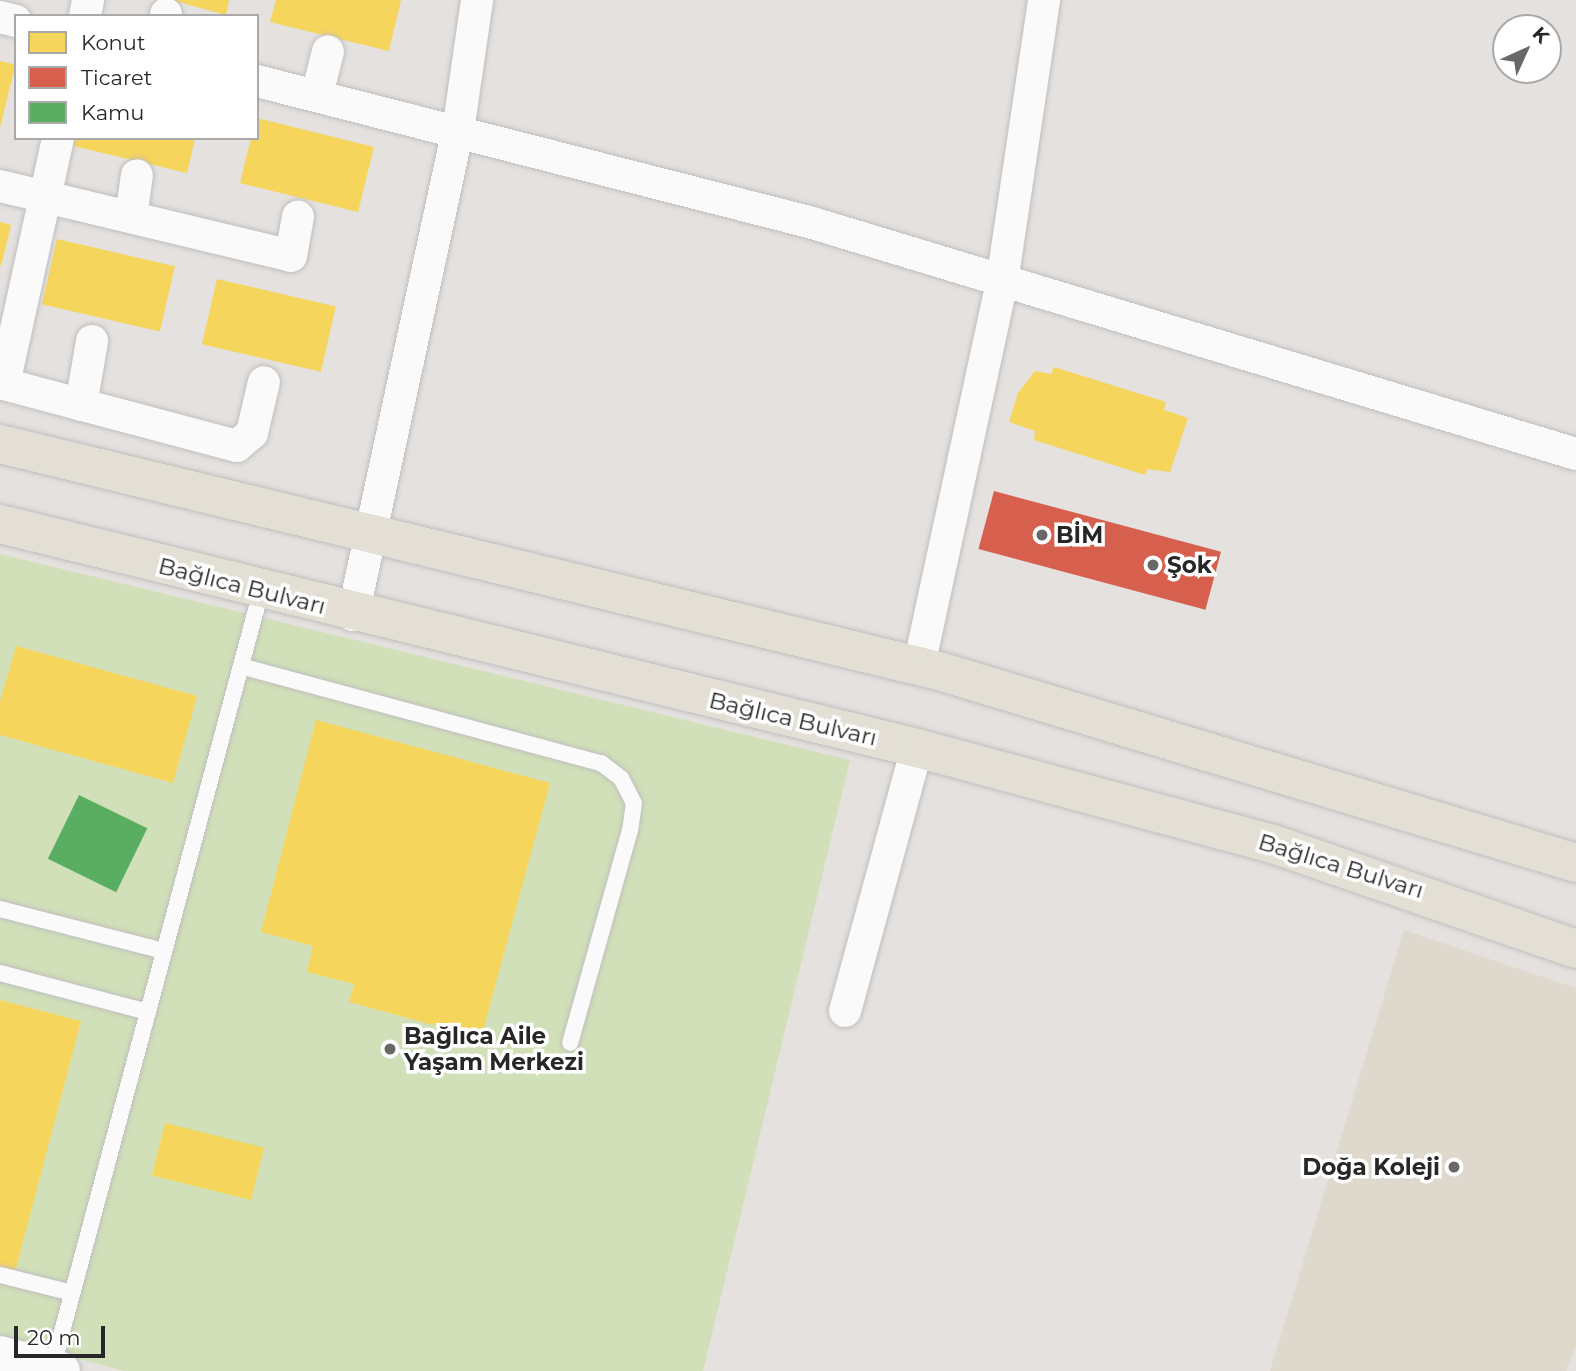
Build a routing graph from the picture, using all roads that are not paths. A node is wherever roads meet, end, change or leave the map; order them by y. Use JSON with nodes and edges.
{"nodes":[{"id":1,"x":477,"y":0,"type":"edge"},
{"id":2,"x":1044,"y":0,"type":"edge"},
{"id":3,"x":328,"y":51,"type":"dead end"},
{"id":4,"x":259,"y":81,"type":"edge"},
{"id":5,"x":317,"y":95,"type":"junction"},
{"id":6,"x":457,"y":131,"type":"junction"},
{"id":7,"x":58,"y":140,"type":"edge"},
{"id":8,"x":136,"y":174,"type":"dead end"},
{"id":9,"x":0,"y":186,"type":"edge"},
{"id":10,"x":45,"y":197,"type":"junction"},
{"id":11,"x":131,"y":217,"type":"junction"},
{"id":12,"x":298,"y":218,"type":"dead end"},
{"id":13,"x":1002,"y":282,"type":"junction"},
{"id":14,"x":92,"y":341,"type":"dead end"},
{"id":15,"x":264,"y":382,"type":"dead end"},
{"id":16,"x":2,"y":384,"type":"edge"},
{"id":17,"x":80,"y":404,"type":"junction"},
{"id":18,"x":0,"y":444,"type":"edge"},
{"id":19,"x":1576,"y":454,"type":"edge"},
{"id":20,"x":0,"y":524,"type":"edge"},
{"id":21,"x":374,"y":537,"type":"junction"},
{"id":22,"x":261,"y":591,"type":"junction"},
{"id":23,"x":353,"y":615,"type":"junction"},
{"id":24,"x":919,"y":666,"type":"junction"},
{"id":25,"x":244,"y":667,"type":"junction"},
{"id":26,"x":917,"y":748,"type":"junction"},
{"id":27,"x":1576,"y":863,"type":"edge"},
{"id":28,"x":0,"y":909,"type":"edge"},
{"id":29,"x":1576,"y":949,"type":"edge"},
{"id":30,"x":163,"y":951,"type":"junction"},
{"id":31,"x":0,"y":973,"type":"edge"},
{"id":32,"x":845,"y":1011,"type":"dead end"},
{"id":33,"x":148,"y":1012,"type":"junction"},
{"id":34,"x":570,"y":1043,"type":"dead end"},
{"id":35,"x":0,"y":1275,"type":"edge"},
{"id":36,"x":72,"y":1293,"type":"junction"},
{"id":37,"x":0,"y":1355,"type":"edge"},
{"id":38,"x":56,"y":1370,"type":"edge"}],
"edges":[{"from":1,"to":6,"type":"street"},
{"from":2,"to":13,"type":"street"},
{"from":3,"to":5,"type":"street"},
{"from":4,"to":5,"type":"street"},
{"from":5,"to":6,"type":"street"},
{"from":6,"to":13,"type":"street"},
{"from":6,"to":21,"type":"street"},
{"from":7,"to":10,"type":"street"},
{"from":8,"to":11,"type":"street"},
{"from":9,"to":10,"type":"street"},
{"from":10,"to":11,"type":"street"},
{"from":10,"to":16,"type":"street"},
{"from":11,"to":12,"type":"street"},
{"from":13,"to":19,"type":"street"},
{"from":13,"to":24,"type":"street"},
{"from":14,"to":17,"type":"street"},
{"from":15,"to":17,"type":"street"},
{"from":16,"to":17,"type":"street"},
{"from":18,"to":21,"type":"main road"},
{"from":20,"to":22,"type":"main road","name":"Bağlıca Bulvarı"},
{"from":21,"to":23,"type":"street"},
{"from":21,"to":24,"type":"main road"},
{"from":22,"to":23,"type":"main road","name":"Bağlıca Bulvarı"},
{"from":22,"to":25,"type":"lane"},
{"from":23,"to":26,"type":"main road","name":"Bağlıca Bulvarı"},
{"from":24,"to":27,"type":"main road"},
{"from":25,"to":30,"type":"lane"},
{"from":25,"to":34,"type":"lane"},
{"from":26,"to":29,"type":"main road","name":"Bağlıca Bulvarı"},
{"from":26,"to":32,"type":"street"},
{"from":28,"to":30,"type":"lane"},
{"from":30,"to":33,"type":"lane"},
{"from":31,"to":33,"type":"lane"},
{"from":33,"to":36,"type":"lane"},
{"from":35,"to":36,"type":"lane"},
{"from":36,"to":38,"type":"lane"},
{"from":37,"to":38,"type":"street"}]}
